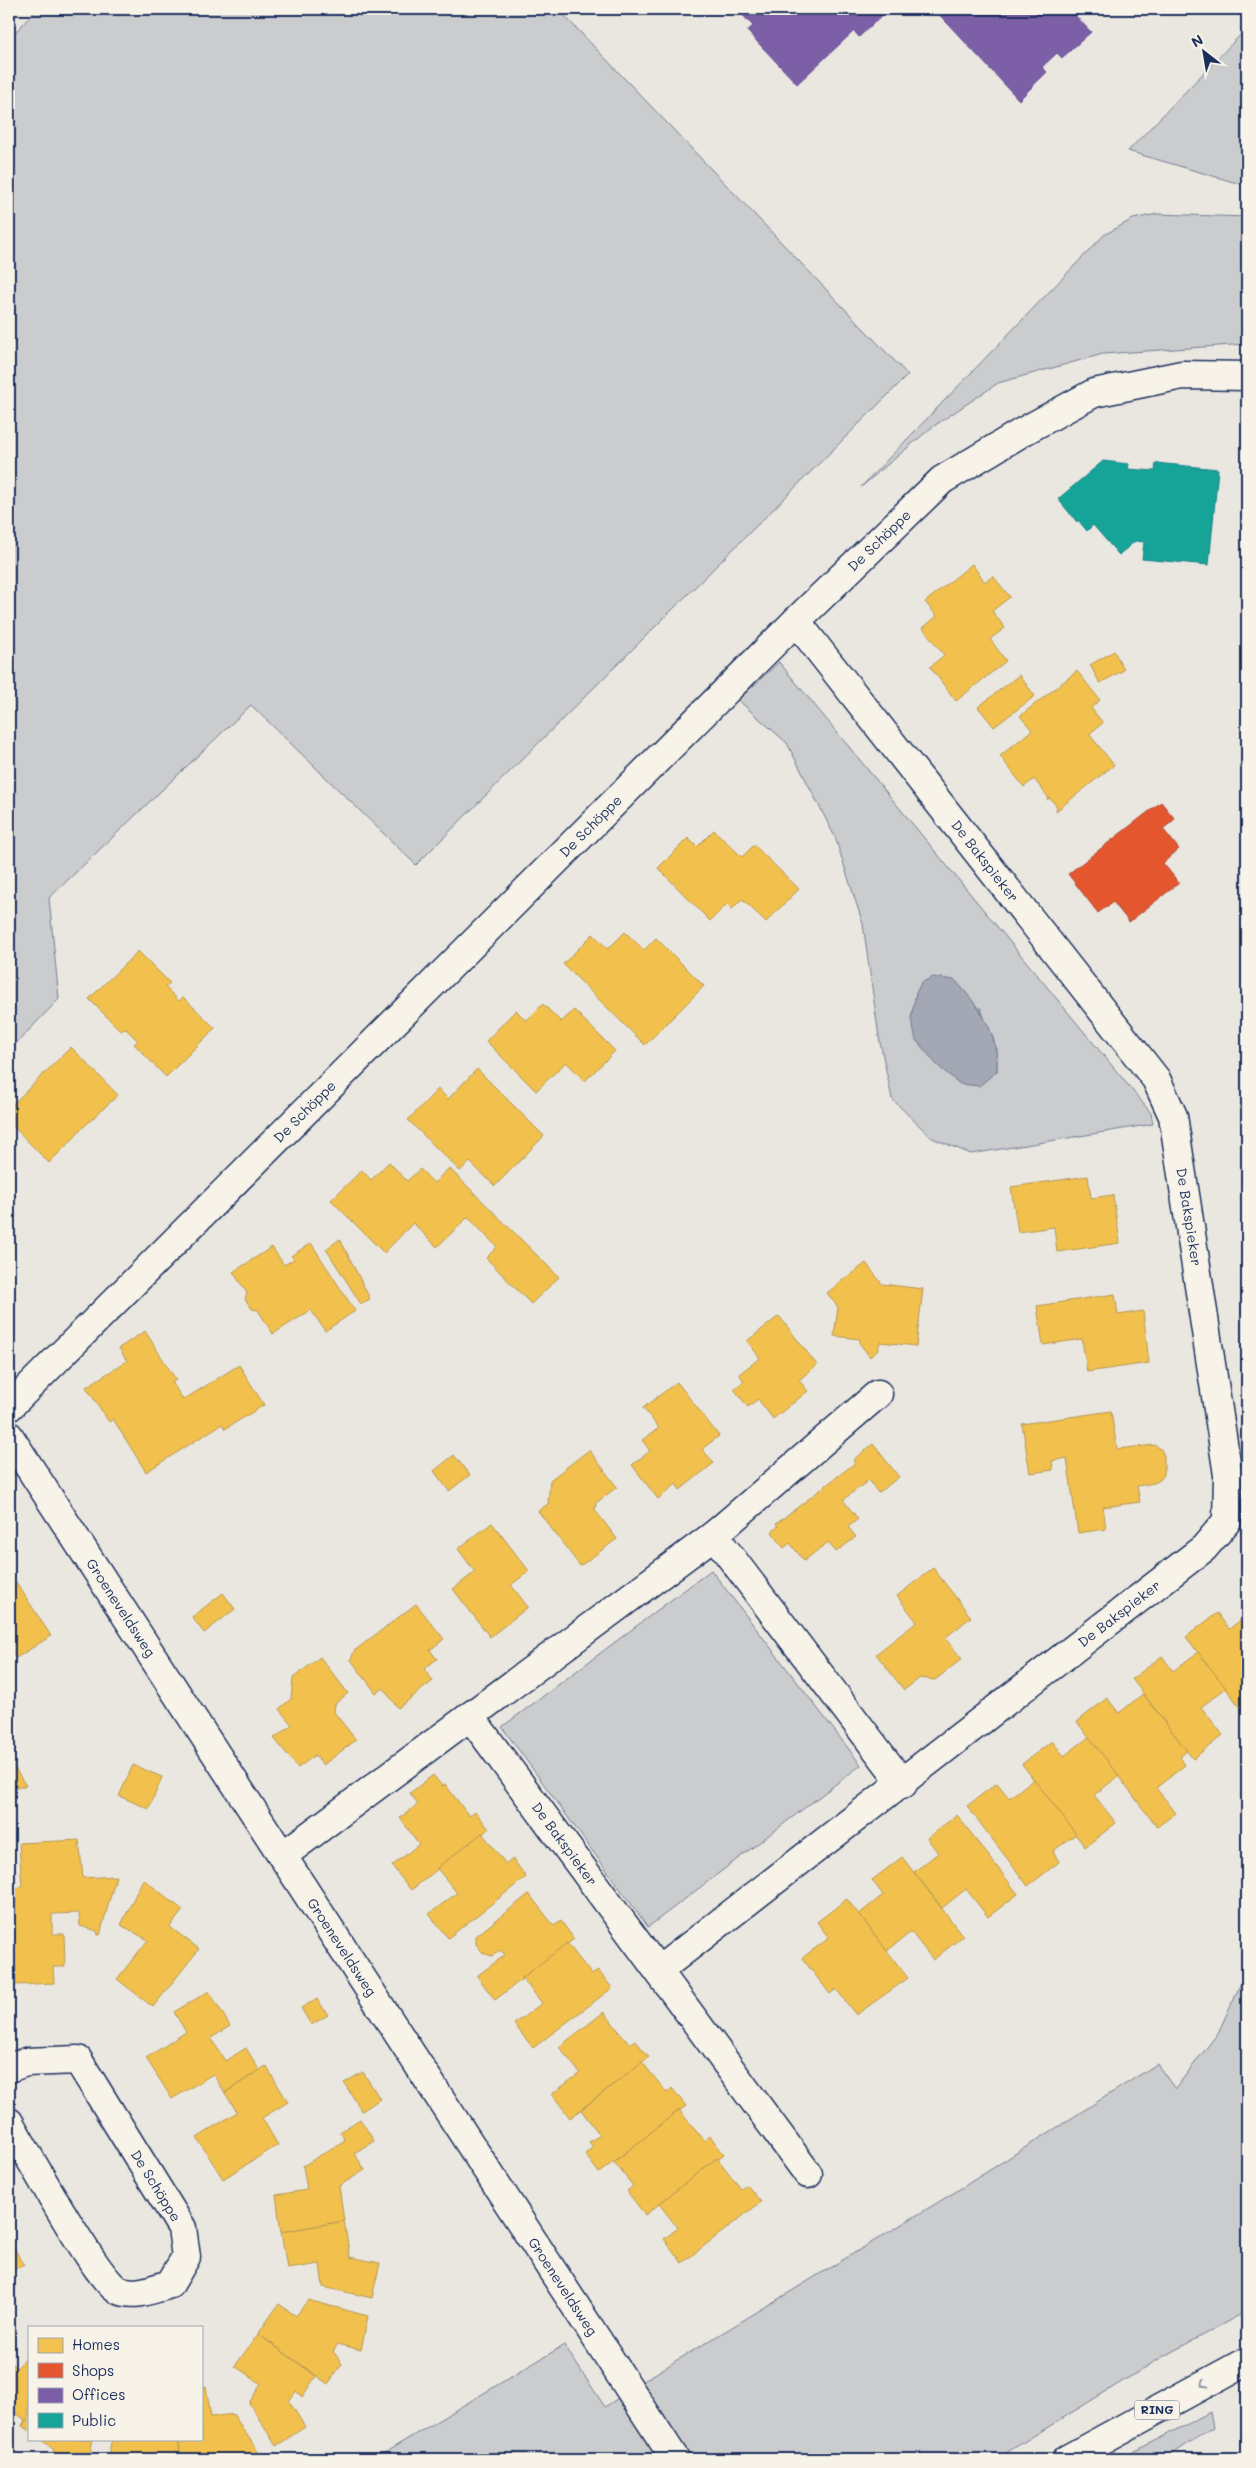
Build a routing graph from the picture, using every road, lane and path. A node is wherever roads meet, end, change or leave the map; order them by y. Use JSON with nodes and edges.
{"nodes":[{"id":1,"x":1247,"y":376,"type":"edge"},
{"id":2,"x":796,"y":621,"type":"junction"},
{"id":3,"x":878,"y":1394,"type":"dead end"},
{"id":4,"x":9,"y":1407,"type":"edge"},
{"id":5,"x":9,"y":1436,"type":"edge"},
{"id":6,"x":714,"y":1535,"type":"junction"},
{"id":7,"x":470,"y":1716,"type":"junction"},
{"id":8,"x":902,"y":1784,"type":"junction"},
{"id":9,"x":282,"y":1856,"type":"junction"},
{"id":10,"x":659,"y":1970,"type":"junction"},
{"id":11,"x":9,"y":2068,"type":"edge"},
{"id":12,"x":9,"y":2122,"type":"edge"},
{"id":13,"x":808,"y":2174,"type":"dead end"},
{"id":14,"x":1247,"y":2361,"type":"edge"},
{"id":15,"x":675,"y":2459,"type":"edge"},
{"id":16,"x":1067,"y":2459,"type":"edge"}],
"edges":[{"from":1,"to":2,"type":"street","name":"De Schöppe"},
{"from":2,"to":4,"type":"street","name":"De Schöppe"},
{"from":2,"to":8,"type":"street","name":"De Bakspieker"},
{"from":3,"to":6,"type":"street"},
{"from":5,"to":9,"type":"street","name":"Groeneveldsweg"},
{"from":6,"to":7,"type":"street"},
{"from":6,"to":8,"type":"street"},
{"from":7,"to":9,"type":"street"},
{"from":7,"to":10,"type":"street","name":"De Bakspieker"},
{"from":8,"to":10,"type":"street","name":"De Bakspieker"},
{"from":9,"to":15,"type":"street","name":"Groeneveldsweg"},
{"from":10,"to":13,"type":"street","name":"De Bakspieker"},
{"from":11,"to":12,"type":"street","name":"De Schöppe"},
{"from":14,"to":16,"type":"street","number":"RING","one_way":true}]}
